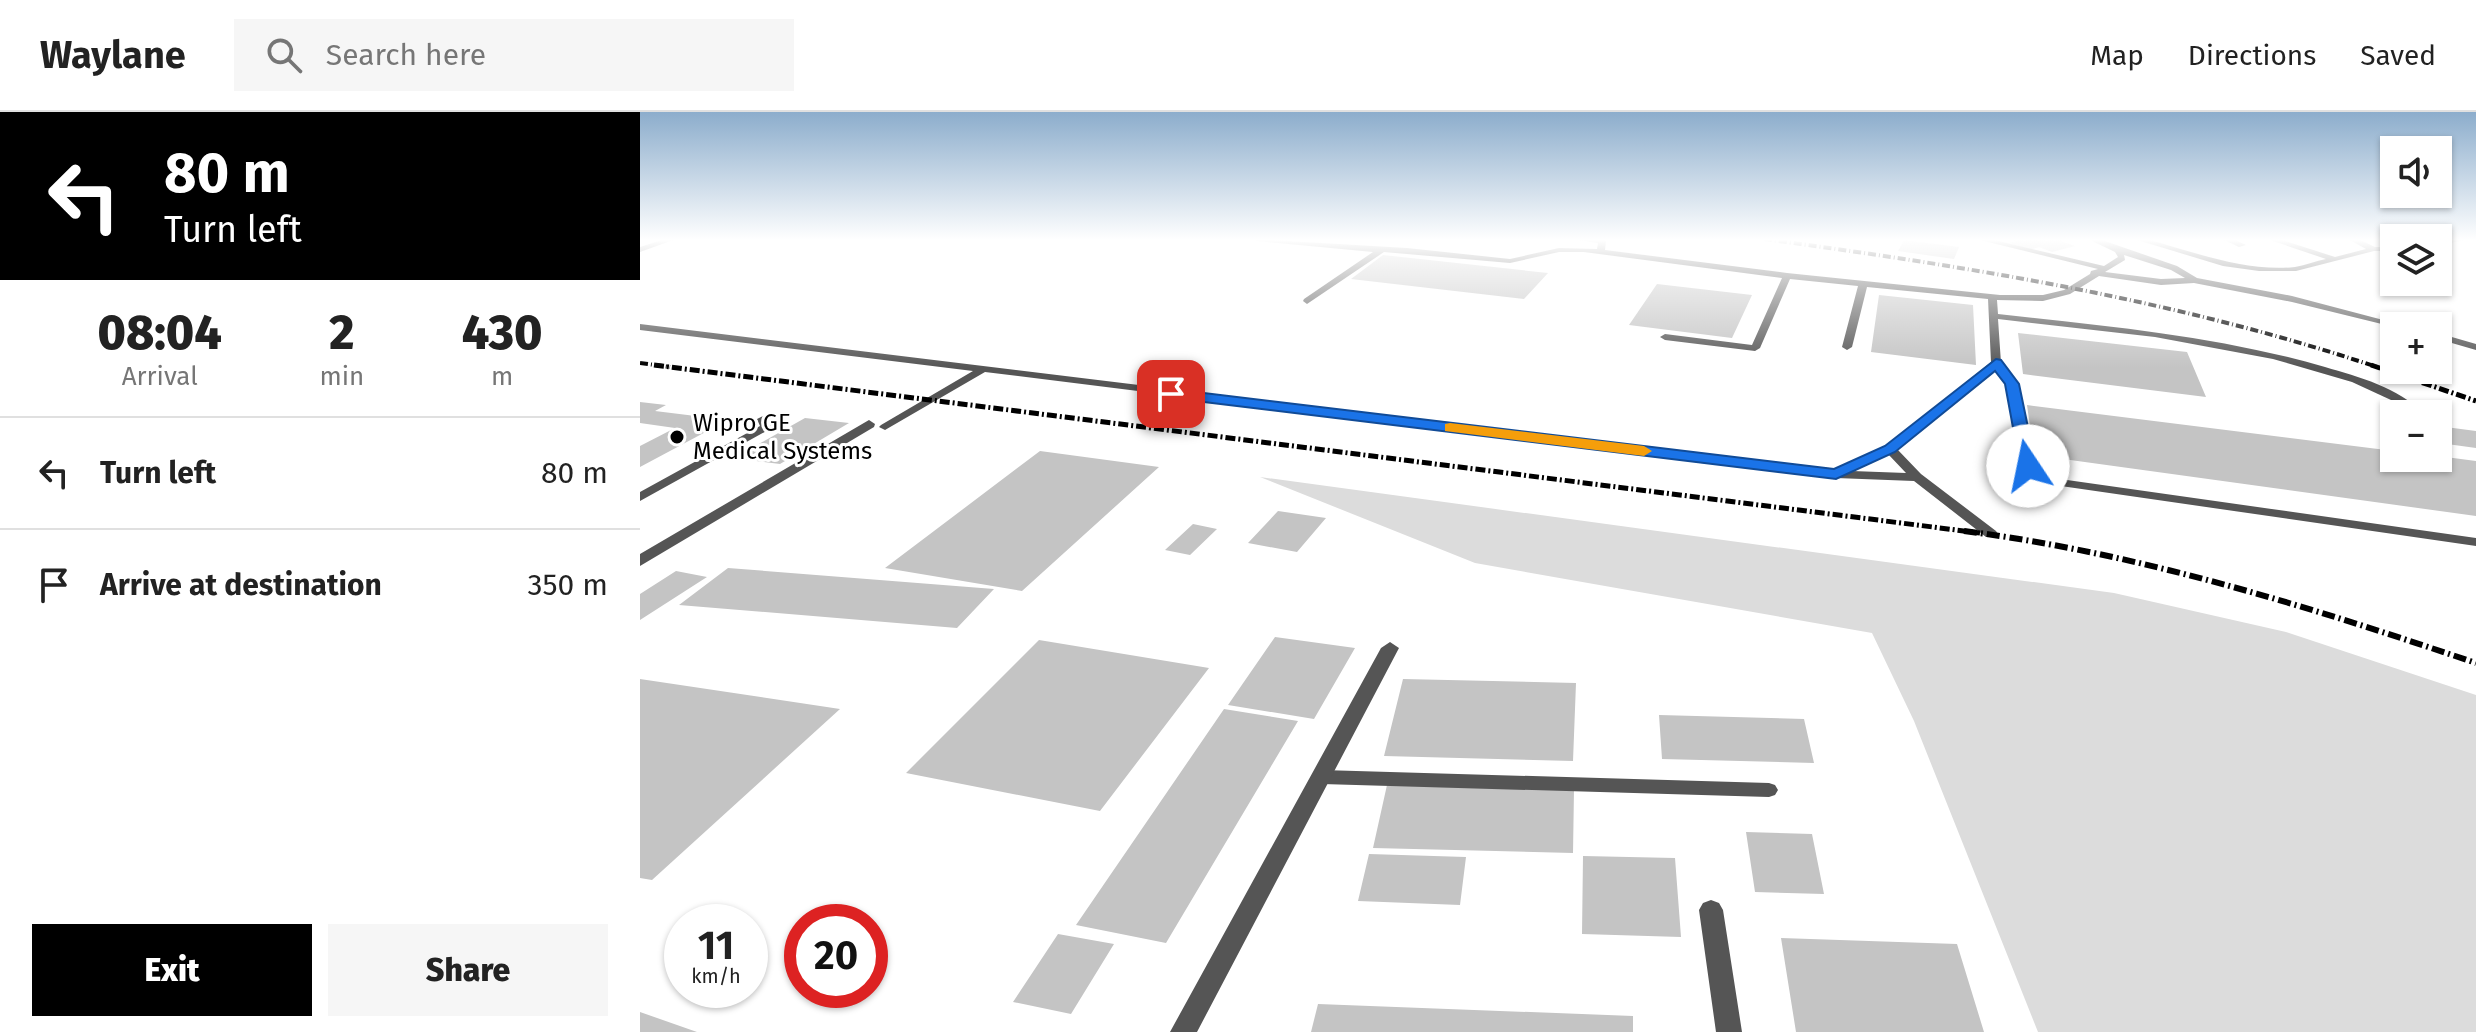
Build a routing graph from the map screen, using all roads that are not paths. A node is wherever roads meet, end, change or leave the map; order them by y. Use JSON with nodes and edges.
{"nodes":[{"id":1,"x":1334,"y":282,"type":"edge"},
{"id":2,"x":1784,"y":282,"type":"edge"},
{"id":3,"x":1843,"y":282,"type":"edge"},
{"id":4,"x":2081,"y":282,"type":"edge"},
{"id":5,"x":2204,"y":282,"type":"edge"},
{"id":6,"x":1863,"y":284,"type":"junction"},
{"id":7,"x":1992,"y":298,"type":"junction"},
{"id":8,"x":1307,"y":301,"type":"dead end"},
{"id":9,"x":1993,"y":316,"type":"junction"},
{"id":10,"x":2380,"y":321,"type":"edge"},
{"id":11,"x":640,"y":327,"type":"edge"},
{"id":12,"x":1665,"y":337,"type":"dead end"},
{"id":13,"x":2452,"y":340,"type":"edge"},
{"id":14,"x":1847,"y":347,"type":"dead end"},
{"id":15,"x":2476,"y":347,"type":"edge"},
{"id":16,"x":1996,"y":363,"type":"junction"},
{"id":17,"x":982,"y":370,"type":"junction"},
{"id":18,"x":2402,"y":400,"type":"edge"},
{"id":19,"x":763,"y":419,"type":"dead end"},
{"id":20,"x":877,"y":426,"type":"joint"},
{"id":21,"x":1890,"y":449,"type":"junction"},
{"id":22,"x":1836,"y":474,"type":"junction"},
{"id":23,"x":1917,"y":477,"type":"junction"},
{"id":24,"x":640,"y":497,"type":"edge"},
{"id":25,"x":1991,"y":534,"type":"dead end"},
{"id":26,"x":2476,"y":542,"type":"edge"},
{"id":27,"x":640,"y":561,"type":"edge"},
{"id":28,"x":1390,"y":648,"type":"dead end"},
{"id":29,"x":1322,"y":777,"type":"junction"},
{"id":30,"x":1769,"y":790,"type":"dead end"},
{"id":31,"x":1711,"y":910,"type":"dead end"},
{"id":32,"x":1183,"y":1032,"type":"edge"},
{"id":33,"x":1729,"y":1032,"type":"edge"}],
"edges":[{"from":1,"to":8,"type":"lane"},
{"from":2,"to":12,"type":"lane"},
{"from":3,"to":6,"type":"lane"},
{"from":4,"to":7,"type":"lane"},
{"from":5,"to":10,"type":"lane"},
{"from":6,"to":7,"type":"lane"},
{"from":6,"to":14,"type":"lane"},
{"from":7,"to":9,"type":"lane"},
{"from":9,"to":16,"type":"lane"},
{"from":9,"to":18,"type":"lane"},
{"from":11,"to":17,"type":"lane"},
{"from":13,"to":15,"type":"lane"},
{"from":16,"to":21,"type":"lane"},
{"from":16,"to":26,"type":"lane"},
{"from":17,"to":20,"type":"lane"},
{"from":17,"to":22,"type":"lane"},
{"from":19,"to":24,"type":"lane"},
{"from":20,"to":27,"type":"street"},
{"from":21,"to":22,"type":"lane"},
{"from":21,"to":23,"type":"lane"},
{"from":22,"to":23,"type":"lane"},
{"from":23,"to":25,"type":"lane"},
{"from":28,"to":29,"type":"street"},
{"from":29,"to":30,"type":"lane"},
{"from":29,"to":32,"type":"street"},
{"from":31,"to":33,"type":"street"}]}
